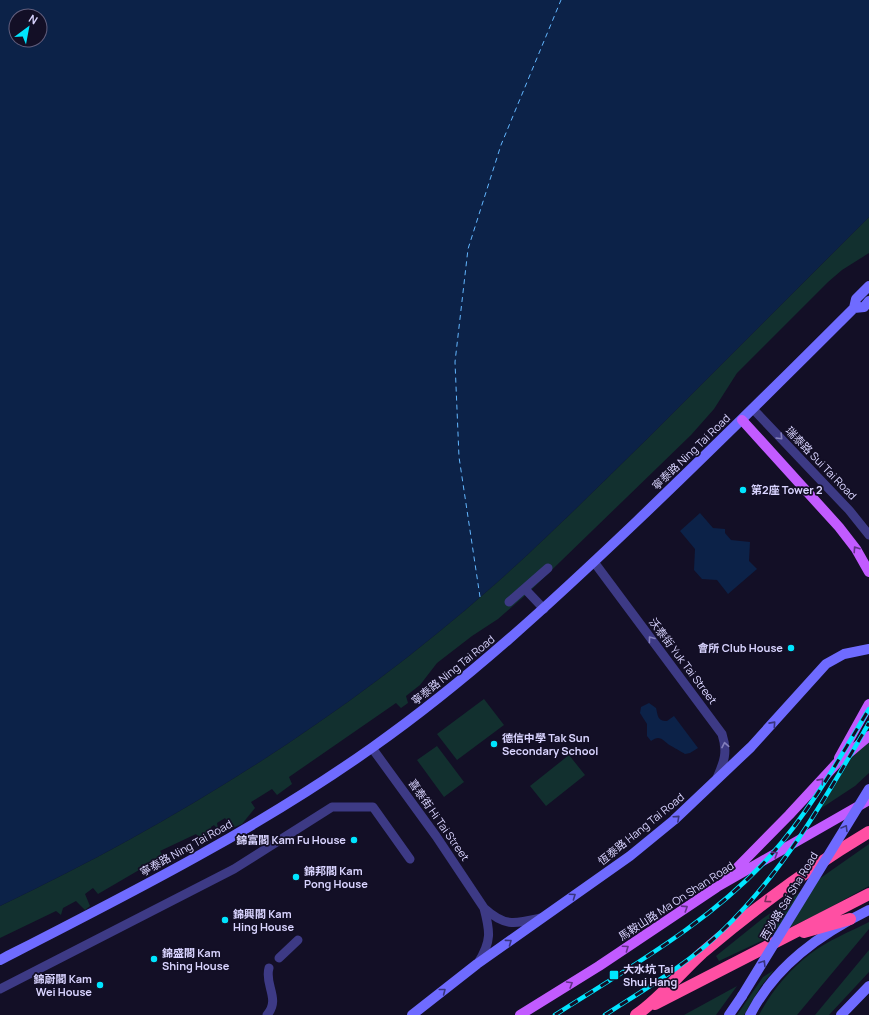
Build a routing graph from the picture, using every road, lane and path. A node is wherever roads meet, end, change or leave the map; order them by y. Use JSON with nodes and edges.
{"nodes":[{"id":1,"x":868,"y":287,"type":"edge"},
{"id":2,"x":869,"y":302,"type":"edge"},
{"id":3,"x":854,"y":308,"type":"junction"},
{"id":4,"x":753,"y":409,"type":"junction"},
{"id":5,"x":742,"y":420,"type":"junction"},
{"id":6,"x":869,"y":535,"type":"edge"},
{"id":7,"x":594,"y":562,"type":"junction"},
{"id":8,"x":548,"y":568,"type":"dead end"},
{"id":9,"x":869,"y":572,"type":"edge"},
{"id":10,"x":525,"y":589,"type":"junction"},
{"id":11,"x":509,"y":602,"type":"dead end"},
{"id":12,"x":544,"y":609,"type":"junction"},
{"id":13,"x":869,"y":649,"type":"edge"},
{"id":14,"x":869,"y":704,"type":"edge"},
{"id":15,"x":869,"y":736,"type":"edge"},
{"id":16,"x":372,"y":748,"type":"junction"},
{"id":17,"x":837,"y":763,"type":"junction"},
{"id":18,"x":716,"y":782,"type":"junction"},
{"id":19,"x":869,"y":789,"type":"edge"},
{"id":20,"x":869,"y":800,"type":"edge"},
{"id":21,"x":869,"y":832,"type":"edge"},
{"id":22,"x":410,"y":859,"type":"dead end"},
{"id":23,"x":716,"y":888,"type":"junction"},
{"id":24,"x":869,"y":894,"type":"edge"},
{"id":25,"x":484,"y":908,"type":"junction"},
{"id":26,"x":869,"y":910,"type":"edge"},
{"id":27,"x":541,"y":918,"type":"junction"},
{"id":28,"x":850,"y":919,"type":"junction"},
{"id":29,"x":793,"y":934,"type":"junction"},
{"id":30,"x":298,"y":940,"type":"dead end"},
{"id":31,"x":279,"y":958,"type":"dead end"},
{"id":32,"x":0,"y":960,"type":"edge"},
{"id":33,"x":477,"y":964,"type":"junction"},
{"id":34,"x":269,"y":968,"type":"dead end"},
{"id":35,"x":869,"y":986,"type":"edge"},
{"id":36,"x":0,"y":989,"type":"edge"},
{"id":37,"x":639,"y":1013,"type":"edge"},
{"id":38,"x":267,"y":1015,"type":"edge"},
{"id":39,"x":412,"y":1015,"type":"edge"},
{"id":40,"x":520,"y":1015,"type":"edge"},
{"id":41,"x":729,"y":1015,"type":"edge"},
{"id":42,"x":750,"y":1015,"type":"edge"},
{"id":43,"x":841,"y":1015,"type":"edge"}],
"edges":[{"from":1,"to":3,"type":"street","name":"寧泰路 Ning Tai Road"},
{"from":2,"to":3,"type":"street","name":"寧泰路 Ning Tai Road"},
{"from":3,"to":4,"type":"street","name":"寧泰路 Ning Tai Road"},
{"from":4,"to":5,"type":"street","name":"寧泰路 Ning Tai Road"},
{"from":4,"to":6,"type":"street","name":"瑞泰路 Sui Tai Road","one_way":true},
{"from":5,"to":7,"type":"street","name":"寧泰路 Ning Tai Road"},
{"from":9,"to":5,"type":"main road","one_way":true},
{"from":7,"to":12,"type":"street","name":"寧泰路 Ning Tai Road"},
{"from":18,"to":7,"type":"street","name":"沃泰街 Yuk Tai Street","one_way":true},
{"from":8,"to":10,"type":"street"},
{"from":10,"to":11,"type":"street"},
{"from":10,"to":12,"type":"street"},
{"from":12,"to":16,"type":"street","name":"寧泰路 Ning Tai Road"},
{"from":18,"to":13,"type":"street","name":"恆泰路 Hang Tai Road","one_way":true},
{"from":14,"to":17,"type":"main road"},
{"from":15,"to":17,"type":"main road"},
{"from":16,"to":25,"type":"street","name":"喜泰街 Hi Tai Street"},
{"from":16,"to":32,"type":"street","name":"寧泰路 Ning Tai Road"},
{"from":23,"to":17,"type":"main road","one_way":true},
{"from":27,"to":18,"type":"street","name":"恆泰路 Hang Tai Road","one_way":true},
{"from":41,"to":19,"type":"street","name":"西沙路 Sai Sha Road","one_way":true,"bridge":true},
{"from":23,"to":20,"type":"main road","name":"馬鞍山路 Ma On Shan Road","one_way":true},
{"from":21,"to":37,"type":"highway","one_way":true},
{"from":22,"to":36,"type":"street"},
{"from":40,"to":23,"type":"main road","name":"馬鞍山路 Ma On Shan Road","one_way":true},
{"from":24,"to":29,"type":"highway"},
{"from":25,"to":27,"type":"street","name":"喜泰街 Hi Tai Street"},
{"from":25,"to":33,"type":"street","name":"喜泰街 Hi Tai Street"},
{"from":26,"to":28,"type":"street"},
{"from":33,"to":27,"type":"street","name":"恆泰路 Hang Tai Road","one_way":true},
{"from":28,"to":29,"type":"highway"},
{"from":28,"to":42,"type":"street"},
{"from":29,"to":37,"type":"highway"},
{"from":30,"to":31,"type":"street"},
{"from":39,"to":33,"type":"street","name":"恆泰路 Hang Tai Road","one_way":true},
{"from":34,"to":38,"type":"street"},
{"from":35,"to":43,"type":"street"}]}
